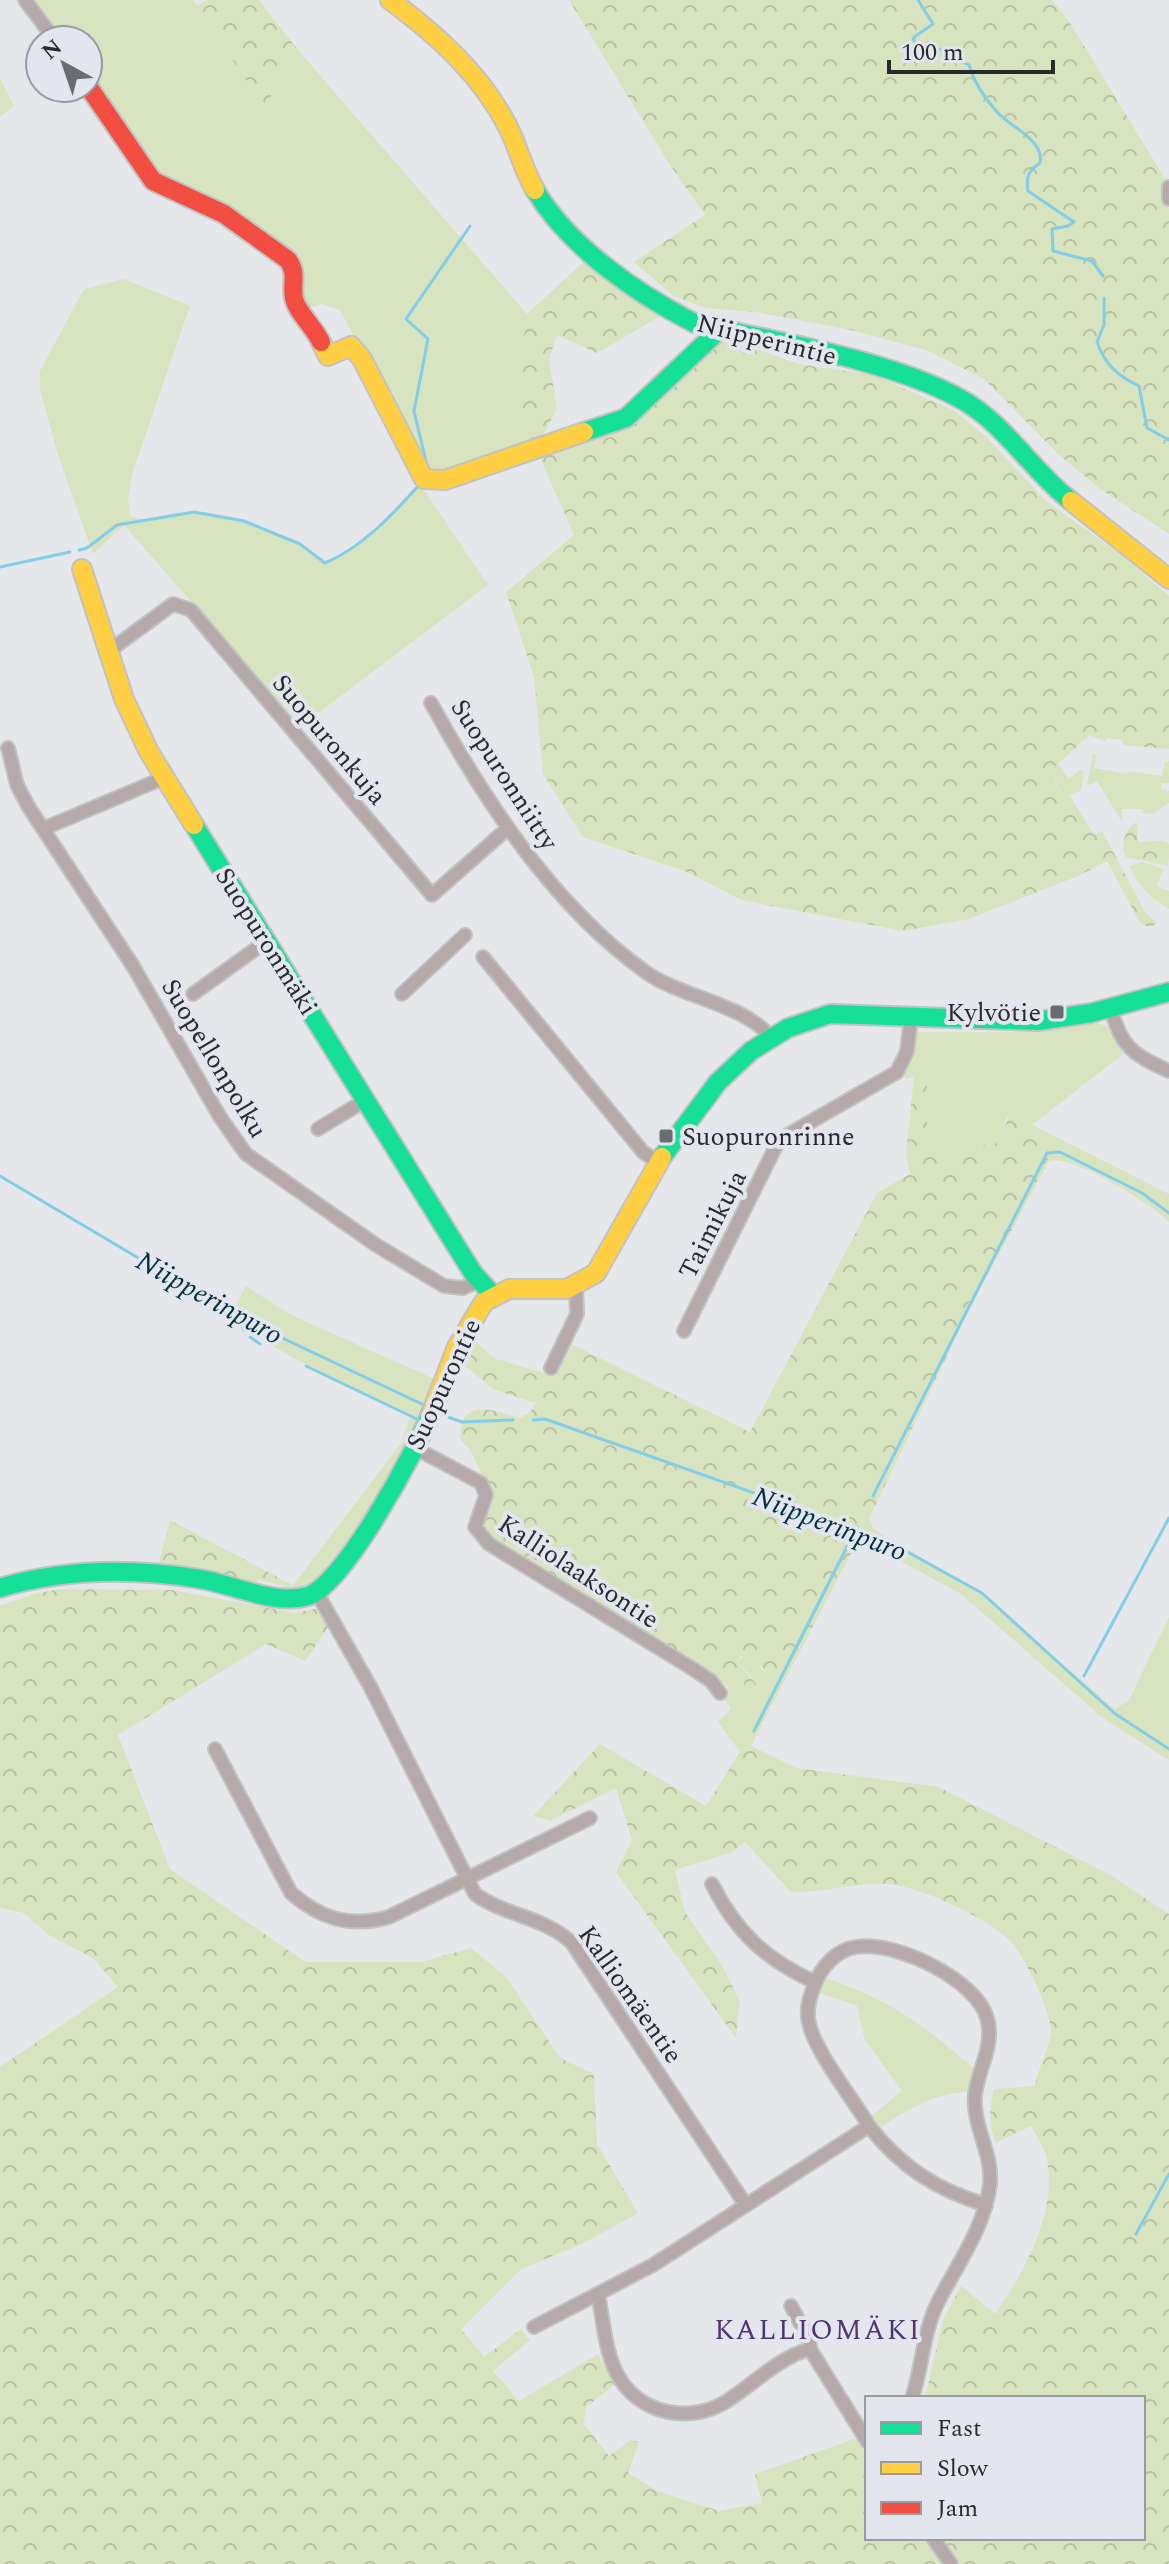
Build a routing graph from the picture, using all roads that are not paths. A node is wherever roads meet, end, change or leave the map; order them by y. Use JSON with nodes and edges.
{"nodes":[{"id":1,"x":25,"y":0,"type":"edge"},
{"id":2,"x":390,"y":0,"type":"edge"},
{"id":3,"x":43,"y":24,"type":"edge"},
{"id":4,"x":100,"y":104,"type":"edge"},
{"id":5,"x":1169,"y":187,"type":"edge"},
{"id":6,"x":1169,"y":199,"type":"edge"},
{"id":7,"x":719,"y":330,"type":"junction"},
{"id":8,"x":82,"y":569,"type":"dead end"},
{"id":9,"x":1169,"y":579,"type":"edge"},
{"id":10,"x":109,"y":651,"type":"junction"},
{"id":11,"x":431,"y":703,"type":"dead end"},
{"id":12,"x":8,"y":748,"type":"dead end"},
{"id":13,"x":166,"y":777,"type":"junction"},
{"id":14,"x":45,"y":828,"type":"junction"},
{"id":15,"x":508,"y":828,"type":"junction"},
{"id":16,"x":465,"y":935,"type":"dead end"},
{"id":17,"x":268,"y":940,"type":"junction"},
{"id":18,"x":483,"y":957,"type":"dead end"},
{"id":19,"x":1169,"y":992,"type":"edge"},
{"id":20,"x":193,"y":994,"type":"dead end"},
{"id":21,"x":402,"y":994,"type":"dead end"},
{"id":22,"x":1111,"y":1008,"type":"junction"},
{"id":23,"x":911,"y":1018,"type":"junction"},
{"id":24,"x":770,"y":1037,"type":"junction"},
{"id":25,"x":1169,"y":1071,"type":"edge"},
{"id":26,"x":364,"y":1101,"type":"junction"},
{"id":27,"x":318,"y":1129,"type":"dead end"},
{"id":28,"x":658,"y":1162,"type":"junction"},
{"id":29,"x":486,"y":1287,"type":"junction"},
{"id":30,"x":576,"y":1288,"type":"junction"},
{"id":31,"x":684,"y":1331,"type":"dead end"},
{"id":32,"x":551,"y":1368,"type":"dead end"},
{"id":33,"x":415,"y":1448,"type":"junction"},
{"id":34,"x":0,"y":1588,"type":"edge"},
{"id":35,"x":317,"y":1593,"type":"junction"},
{"id":36,"x":720,"y":1693,"type":"dead end"},
{"id":37,"x":215,"y":1749,"type":"dead end"},
{"id":38,"x":590,"y":1818,"type":"dead end"},
{"id":39,"x":467,"y":1878,"type":"junction"},
{"id":40,"x":712,"y":1884,"type":"dead end"},
{"id":41,"x":815,"y":1982,"type":"junction"},
{"id":42,"x":869,"y":2126,"type":"junction"},
{"id":43,"x":745,"y":2204,"type":"junction"},
{"id":44,"x":986,"y":2205,"type":"junction"},
{"id":45,"x":598,"y":2294,"type":"junction"},
{"id":46,"x":791,"y":2306,"type":"dead end"},
{"id":47,"x":534,"y":2327,"type":"dead end"},
{"id":48,"x":810,"y":2349,"type":"junction"},
{"id":49,"x":913,"y":2396,"type":"edge"},
{"id":50,"x":865,"y":2438,"type":"edge"},
{"id":51,"x":934,"y":2540,"type":"edge"},
{"id":52,"x":951,"y":2564,"type":"edge"}],
"edges":[{"from":1,"to":3,"type":"street"},
{"from":2,"to":7,"type":"street","name":"Niipperintie"},
{"from":4,"to":7,"type":"street"},
{"from":5,"to":6,"type":"street"},
{"from":7,"to":9,"type":"street","name":"Niipperintie"},
{"from":8,"to":10,"type":"street","name":"Suopuronmäki"},
{"from":10,"to":13,"type":"street","name":"Suopuronmäki"},
{"from":10,"to":15,"type":"street","name":"Suopuronkuja"},
{"from":11,"to":15,"type":"street","name":"Suopuronniitty"},
{"from":12,"to":14,"type":"street","name":"Suopellonpolku"},
{"from":13,"to":14,"type":"street"},
{"from":13,"to":17,"type":"street","name":"Suopuronmäki"},
{"from":14,"to":29,"type":"street","name":"Suopellonpolku"},
{"from":15,"to":24,"type":"street","name":"Suopuronniitty"},
{"from":16,"to":21,"type":"street"},
{"from":17,"to":20,"type":"street"},
{"from":17,"to":26,"type":"street","name":"Suopuronmäki"},
{"from":18,"to":28,"type":"street"},
{"from":19,"to":22,"type":"street"},
{"from":22,"to":23,"type":"street"},
{"from":22,"to":25,"type":"street"},
{"from":23,"to":24,"type":"street"},
{"from":23,"to":31,"type":"street","name":"Taimikuja"},
{"from":24,"to":28,"type":"street"},
{"from":26,"to":27,"type":"street"},
{"from":26,"to":29,"type":"street","name":"Suopuronmäki"},
{"from":28,"to":30,"type":"street"},
{"from":29,"to":30,"type":"street","name":"Suopurontie"},
{"from":29,"to":33,"type":"street","name":"Suopurontie"},
{"from":30,"to":32,"type":"street"},
{"from":33,"to":35,"type":"street","name":"Suopurontie"},
{"from":33,"to":36,"type":"street","name":"Kalliolaaksontie"},
{"from":34,"to":35,"type":"street"},
{"from":35,"to":39,"type":"street","name":"Kalliomäentie"},
{"from":37,"to":39,"type":"street"},
{"from":38,"to":39,"type":"street"},
{"from":39,"to":43,"type":"street","name":"Kalliomäentie"},
{"from":40,"to":41,"type":"street"},
{"from":41,"to":42,"type":"street"},
{"from":41,"to":44,"type":"street"},
{"from":42,"to":43,"type":"street"},
{"from":42,"to":44,"type":"street"},
{"from":43,"to":45,"type":"street"},
{"from":44,"to":49,"type":"street"},
{"from":45,"to":47,"type":"street"},
{"from":45,"to":48,"type":"street"},
{"from":46,"to":48,"type":"street"},
{"from":48,"to":50,"type":"street"},
{"from":51,"to":52,"type":"street"}]}
